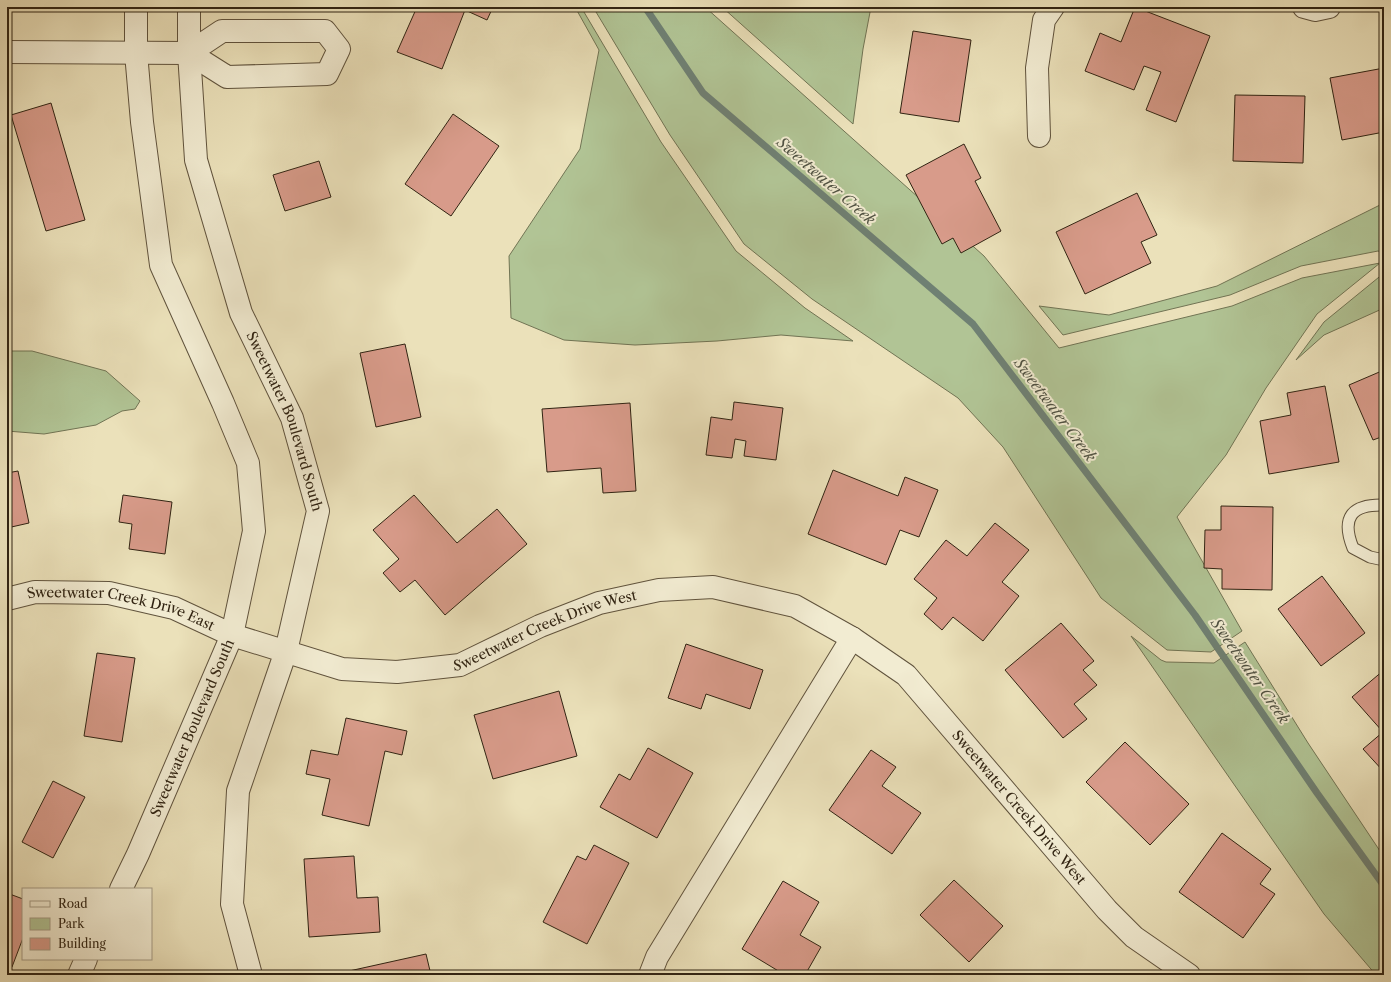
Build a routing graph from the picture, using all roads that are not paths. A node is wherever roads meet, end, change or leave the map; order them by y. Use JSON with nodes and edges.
{"nodes":[{"id":1,"x":136,"y":7,"type":"edge"},
{"id":2,"x":189,"y":7,"type":"edge"},
{"id":3,"x":1053,"y":7,"type":"edge"},
{"id":4,"x":1304,"y":7,"type":"edge"},
{"id":5,"x":1329,"y":7,"type":"edge"},
{"id":6,"x":7,"y":52,"type":"edge"},
{"id":7,"x":136,"y":53,"type":"junction"},
{"id":8,"x":189,"y":53,"type":"junction"},
{"id":9,"x":1040,"y":136,"type":"dead end"},
{"id":10,"x":1384,"y":505,"type":"edge"},
{"id":11,"x":1384,"y":560,"type":"edge"},
{"id":12,"x":7,"y":599,"type":"edge"},
{"id":13,"x":232,"y":635,"type":"junction"},
{"id":14,"x":852,"y":638,"type":"junction"},
{"id":15,"x":286,"y":651,"type":"junction"},
{"id":16,"x":121,"y":888,"type":"edge"},
{"id":17,"x":86,"y":960,"type":"edge"},
{"id":18,"x":79,"y":975,"type":"edge"},
{"id":19,"x":251,"y":975,"type":"edge"},
{"id":20,"x":650,"y":975,"type":"edge"},
{"id":21,"x":1189,"y":975,"type":"edge"}],
"edges":[{"from":1,"to":7,"type":"street","name":"Sweetwater Boulevard South"},
{"from":2,"to":8,"type":"street","name":"Sweetwater Boulevard South"},
{"from":3,"to":9,"type":"street"},
{"from":4,"to":5,"type":"street"},
{"from":6,"to":7,"type":"street"},
{"from":7,"to":8,"type":"street"},
{"from":7,"to":13,"type":"street","name":"Sweetwater Boulevard South"},
{"from":8,"to":8,"type":"street"},
{"from":8,"to":15,"type":"street","name":"Sweetwater Boulevard South"},
{"from":10,"to":11,"type":"lane"},
{"from":12,"to":13,"type":"street","name":"Sweetwater Creek Drive East"},
{"from":13,"to":15,"type":"street","name":"Sweetwater Creek Drive West"},
{"from":13,"to":16,"type":"street","name":"Sweetwater Boulevard South"},
{"from":14,"to":15,"type":"street","name":"Sweetwater Creek Drive West"},
{"from":14,"to":20,"type":"street"},
{"from":14,"to":21,"type":"street","name":"Sweetwater Creek Drive West"},
{"from":15,"to":19,"type":"street","name":"Sweetwater Boulevard South"},
{"from":17,"to":18,"type":"street"}]}
